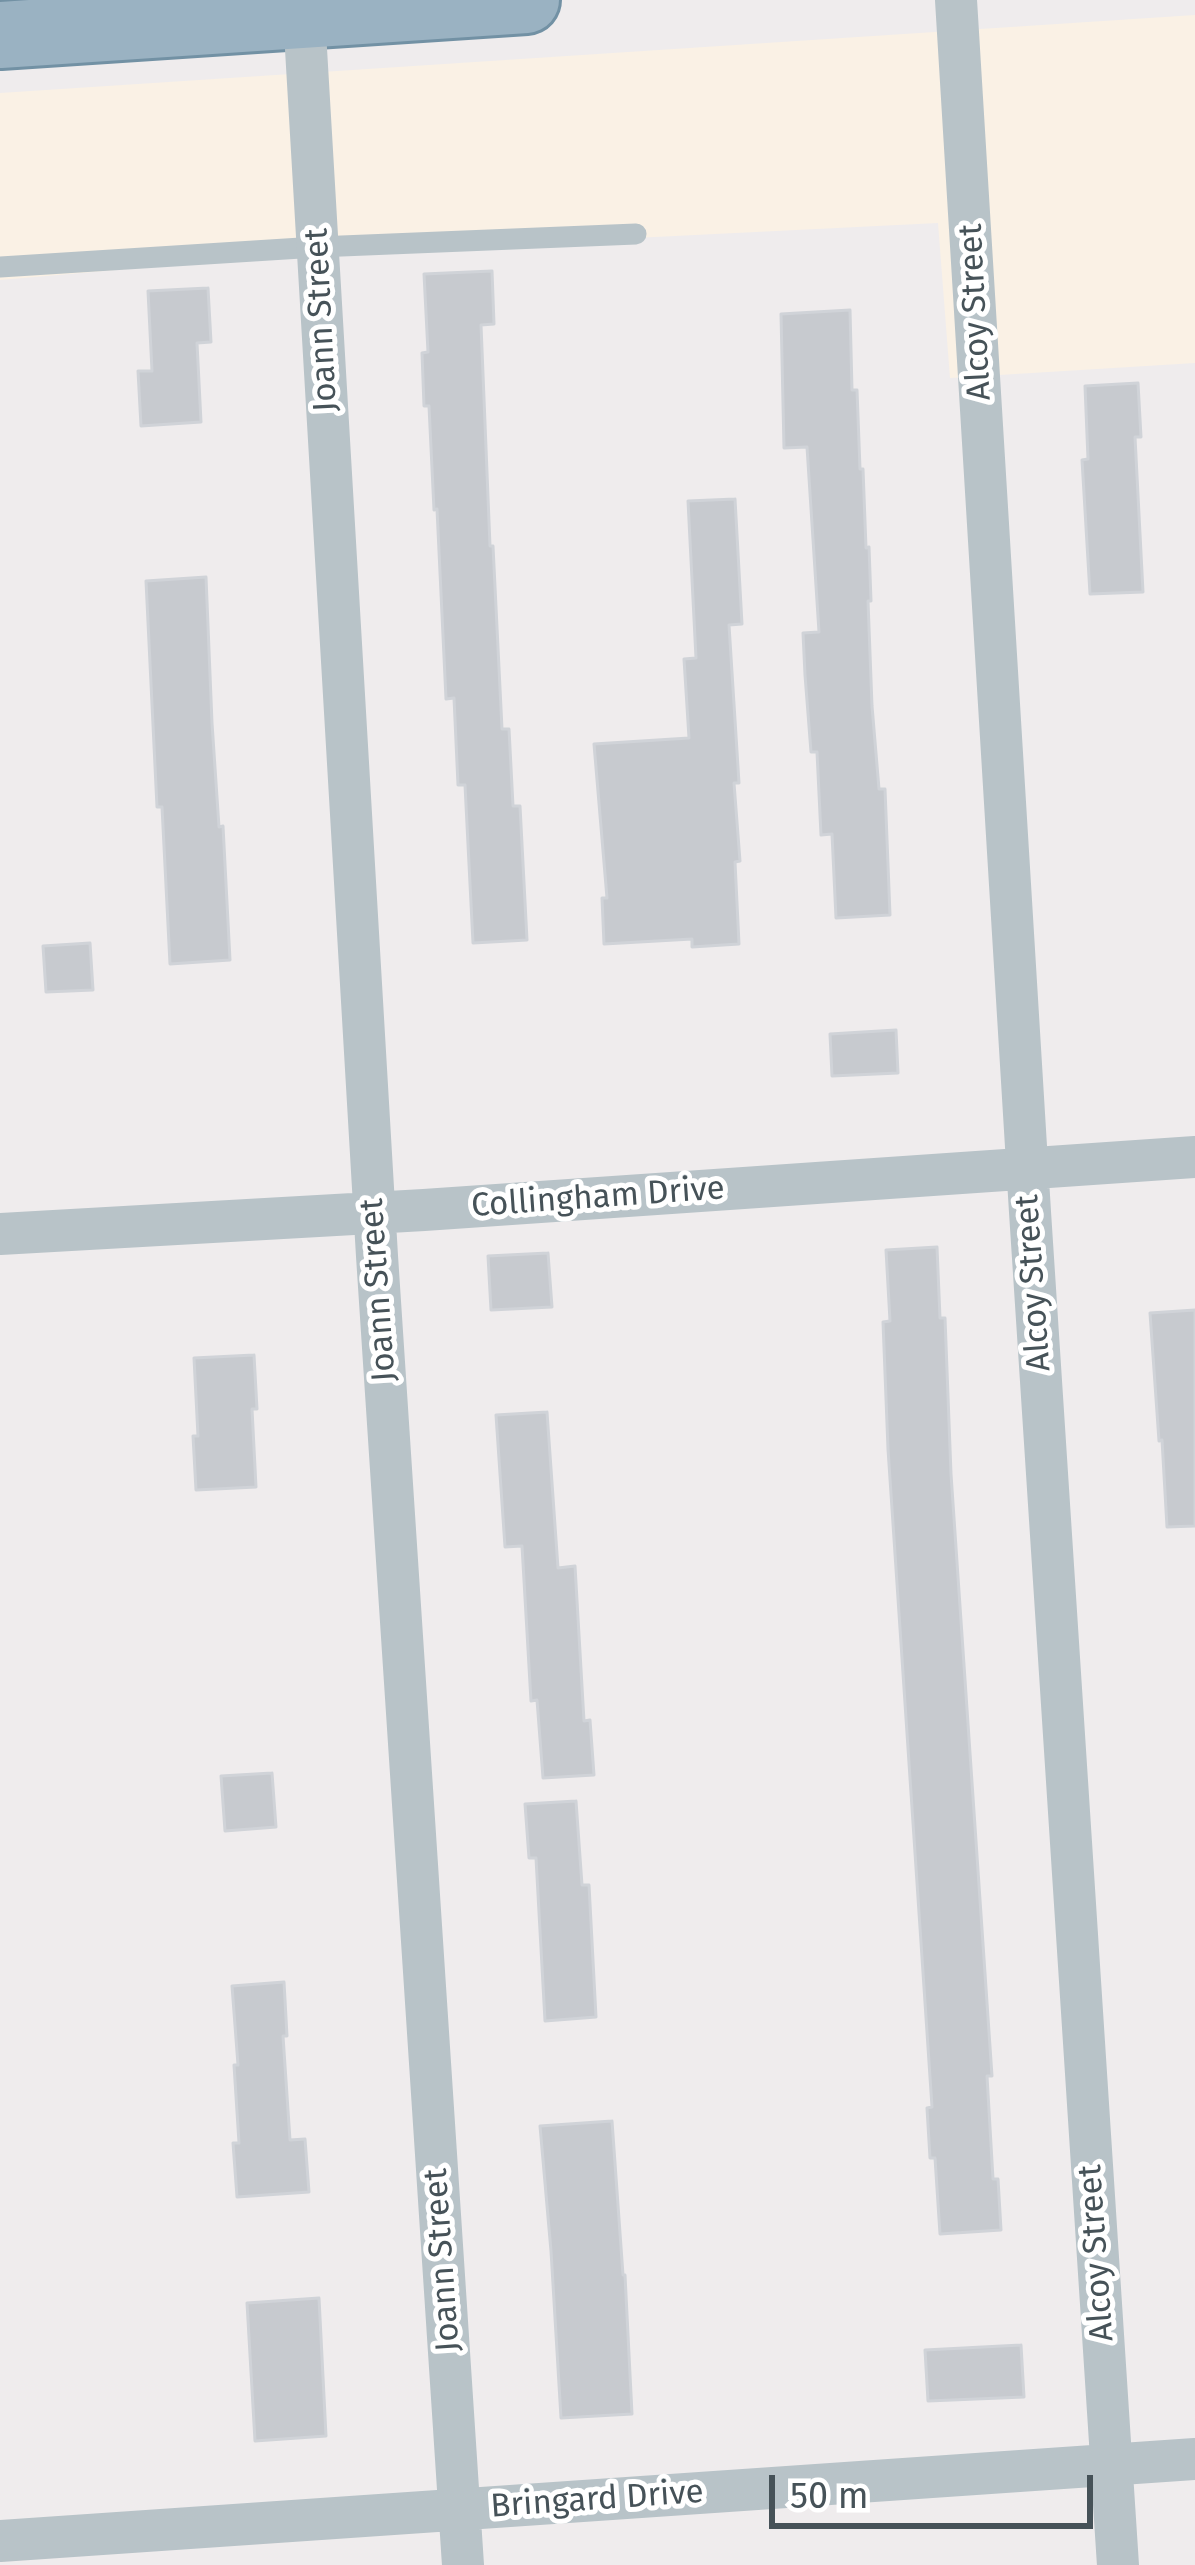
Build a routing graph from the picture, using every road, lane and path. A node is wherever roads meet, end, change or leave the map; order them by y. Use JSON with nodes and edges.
{"nodes":[{"id":1,"x":956,"y":0,"type":"edge"},
{"id":2,"x":490,"y":1,"type":"edge"},
{"id":3,"x":304,"y":15,"type":"junction"},
{"id":4,"x":0,"y":35,"type":"edge"},
{"id":5,"x":637,"y":234,"type":"dead end"},
{"id":6,"x":317,"y":247,"type":"junction"},
{"id":7,"x":0,"y":267,"type":"edge"},
{"id":8,"x":1195,"y":1157,"type":"edge"},
{"id":9,"x":1027,"y":1169,"type":"junction"},
{"id":10,"x":374,"y":1213,"type":"junction"},
{"id":11,"x":0,"y":1234,"type":"edge"},
{"id":12,"x":1195,"y":2459,"type":"edge"},
{"id":13,"x":1111,"y":2465,"type":"junction"},
{"id":14,"x":459,"y":2510,"type":"junction"},
{"id":15,"x":0,"y":2542,"type":"edge"},
{"id":16,"x":463,"y":2565,"type":"edge"},
{"id":17,"x":1118,"y":2565,"type":"edge"}],
"edges":[{"from":1,"to":9,"type":"street","name":"Alcoy Street"},
{"from":2,"to":3,"type":"highway"},
{"from":3,"to":4,"type":"highway"},
{"from":3,"to":6,"type":"street","name":"Joann Street"},
{"from":5,"to":6,"type":"lane"},
{"from":6,"to":7,"type":"lane"},
{"from":6,"to":10,"type":"street","name":"Joann Street"},
{"from":8,"to":9,"type":"street","name":"Collingham Drive"},
{"from":9,"to":10,"type":"street","name":"Collingham Drive"},
{"from":9,"to":13,"type":"street","name":"Alcoy Street"},
{"from":10,"to":11,"type":"street","name":"Collingham Drive"},
{"from":10,"to":14,"type":"street","name":"Joann Street"},
{"from":12,"to":13,"type":"street","name":"Bringard Drive"},
{"from":13,"to":14,"type":"street","name":"Bringard Drive"},
{"from":13,"to":17,"type":"street","name":"Alcoy Street"},
{"from":14,"to":15,"type":"street","name":"Bringard Drive"},
{"from":14,"to":16,"type":"street","name":"Joann Street"}]}
